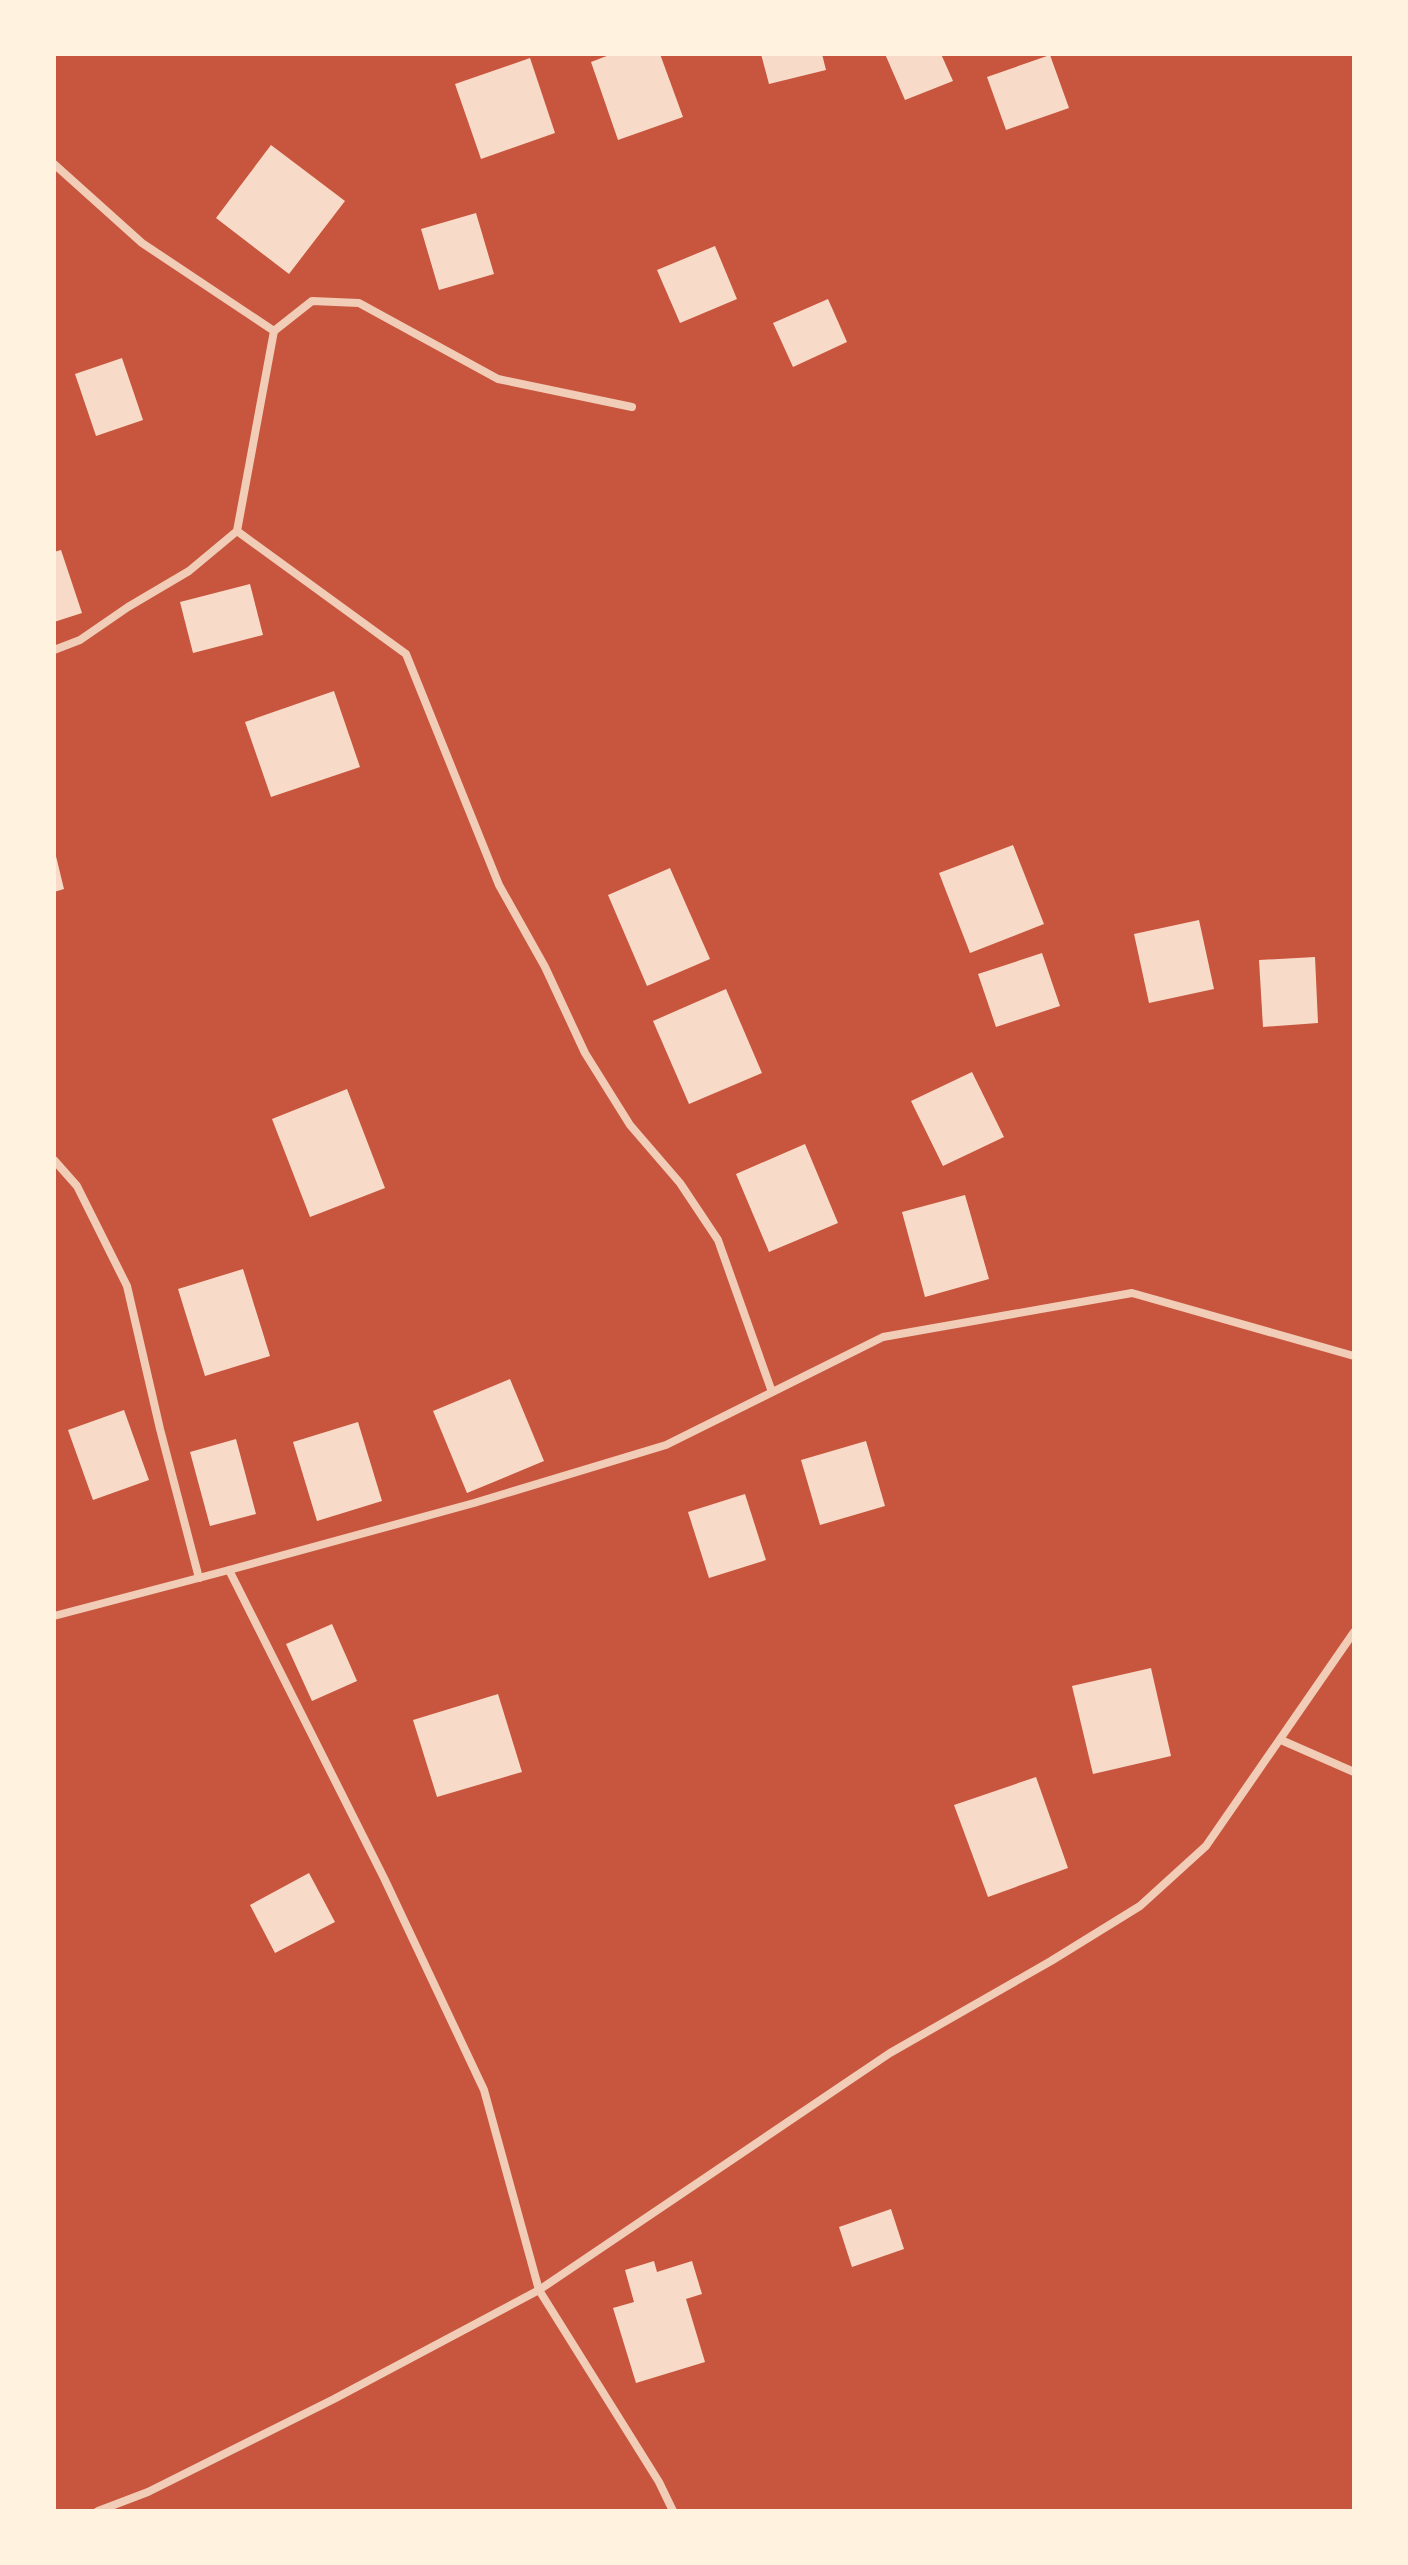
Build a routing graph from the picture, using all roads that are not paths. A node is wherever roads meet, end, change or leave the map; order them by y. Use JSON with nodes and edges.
{"nodes":[{"id":1,"x":54,"y":164,"type":"edge"},
{"id":2,"x":274,"y":331,"type":"junction"},
{"id":3,"x":632,"y":407,"type":"dead end"},
{"id":4,"x":237,"y":531,"type":"junction"},
{"id":5,"x":54,"y":650,"type":"edge"},
{"id":6,"x":54,"y":1160,"type":"edge"},
{"id":7,"x":1354,"y":1356,"type":"edge"},
{"id":8,"x":772,"y":1392,"type":"junction"},
{"id":9,"x":229,"y":1570,"type":"junction"},
{"id":10,"x":199,"y":1578,"type":"junction"},
{"id":11,"x":54,"y":1616,"type":"edge"},
{"id":12,"x":1354,"y":1632,"type":"edge"},
{"id":13,"x":1281,"y":1740,"type":"junction"},
{"id":14,"x":1354,"y":1772,"type":"edge"},
{"id":15,"x":539,"y":2290,"type":"junction"},
{"id":16,"x":98,"y":2511,"type":"edge"},
{"id":17,"x":673,"y":2511,"type":"edge"}],
"edges":[{"from":1,"to":2,"type":"street"},
{"from":2,"to":3,"type":"street"},
{"from":2,"to":4,"type":"street"},
{"from":4,"to":5,"type":"street"},
{"from":4,"to":8,"type":"street"},
{"from":6,"to":10,"type":"street"},
{"from":7,"to":8,"type":"street"},
{"from":8,"to":9,"type":"street"},
{"from":9,"to":10,"type":"street"},
{"from":9,"to":15,"type":"street"},
{"from":10,"to":11,"type":"street"},
{"from":12,"to":13,"type":"street"},
{"from":13,"to":14,"type":"street"},
{"from":13,"to":15,"type":"street"},
{"from":15,"to":16,"type":"street"},
{"from":15,"to":17,"type":"street"}]}
